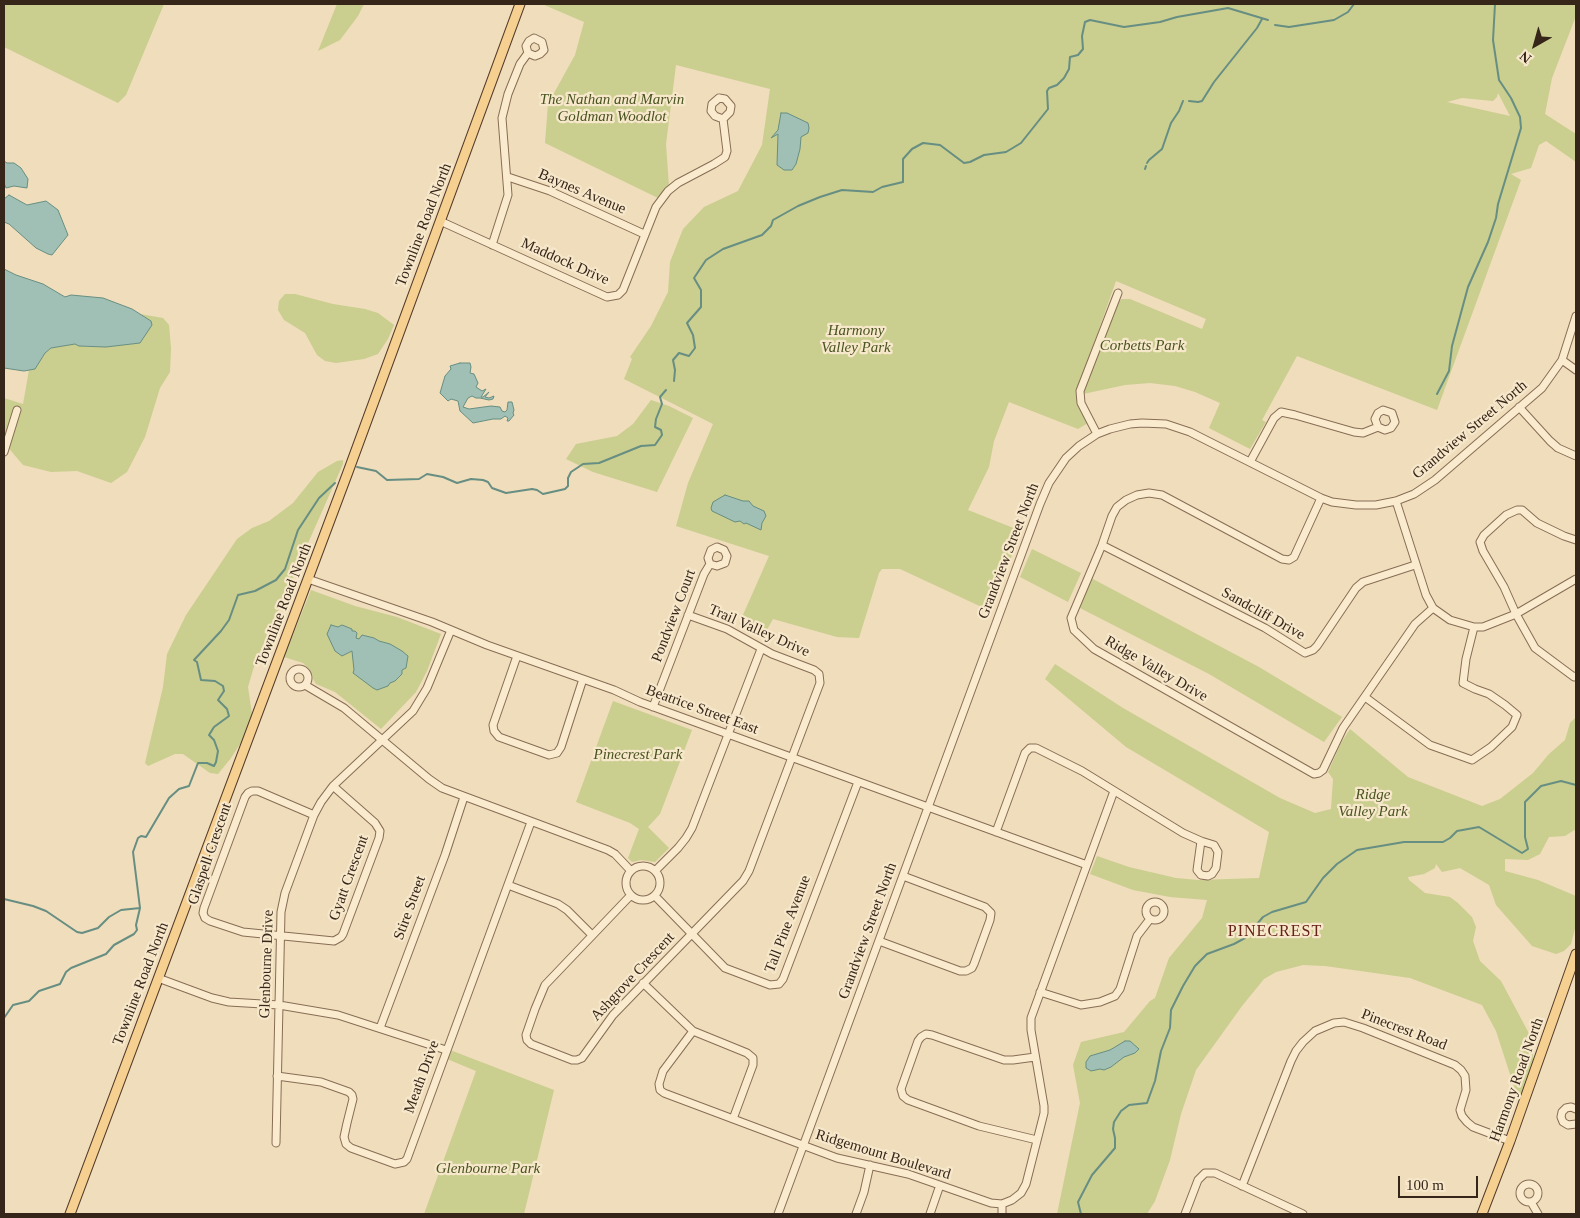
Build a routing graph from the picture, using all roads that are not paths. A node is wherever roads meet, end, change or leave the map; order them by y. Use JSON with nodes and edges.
{"nodes":[{"id":1,"x":520,"y":4,"type":"edge"},
{"id":2,"x":528,"y":53,"type":"dead end"},
{"id":3,"x":723,"y":119,"type":"dead end"},
{"id":4,"x":508,"y":177,"type":"junction"},
{"id":5,"x":440,"y":222,"type":"junction"},
{"id":6,"x":644,"y":234,"type":"junction"},
{"id":7,"x":492,"y":245,"type":"junction"},
{"id":8,"x":1118,"y":293,"type":"dead end"},
{"id":9,"x":1576,"y":316,"type":"edge"},
{"id":10,"x":1562,"y":360,"type":"junction"},
{"id":11,"x":1576,"y":370,"type":"edge"},
{"id":12,"x":1519,"y":408,"type":"junction"},
{"id":13,"x":17,"y":410,"type":"dead end"},
{"id":14,"x":1378,"y":427,"type":"dead end"},
{"id":15,"x":1097,"y":434,"type":"junction"},
{"id":16,"x":4,"y":452,"type":"edge"},
{"id":17,"x":1576,"y":456,"type":"edge"},
{"id":18,"x":1250,"y":462,"type":"junction"},
{"id":19,"x":1321,"y":498,"type":"junction"},
{"id":20,"x":1396,"y":502,"type":"junction"},
{"id":21,"x":1576,"y":540,"type":"edge"},
{"id":22,"x":1102,"y":545,"type":"junction"},
{"id":23,"x":710,"y":564,"type":"dead end"},
{"id":24,"x":1415,"y":565,"type":"junction"},
{"id":25,"x":308,"y":579,"type":"junction"},
{"id":26,"x":1576,"y":579,"type":"edge"},
{"id":27,"x":1433,"y":608,"type":"junction"},
{"id":28,"x":1516,"y":614,"type":"junction"},
{"id":29,"x":688,"y":615,"type":"junction"},
{"id":30,"x":1474,"y":627,"type":"junction"},
{"id":31,"x":451,"y":630,"type":"junction"},
{"id":32,"x":761,"y":649,"type":"junction"},
{"id":33,"x":517,"y":656,"type":"junction"},
{"id":34,"x":1576,"y":676,"type":"edge"},
{"id":35,"x":583,"y":679,"type":"junction"},
{"id":36,"x":304,"y":685,"type":"dead end"},
{"id":37,"x":1365,"y":697,"type":"junction"},
{"id":38,"x":653,"y":706,"type":"junction"},
{"id":39,"x":728,"y":734,"type":"junction"},
{"id":40,"x":382,"y":740,"type":"junction"},
{"id":41,"x":791,"y":757,"type":"junction"},
{"id":42,"x":858,"y":782,"type":"junction"},
{"id":43,"x":333,"y":786,"type":"junction"},
{"id":44,"x":1114,"y":791,"type":"junction"},
{"id":45,"x":464,"y":797,"type":"junction"},
{"id":46,"x":928,"y":808,"type":"junction"},
{"id":47,"x":314,"y":815,"type":"junction"},
{"id":48,"x":531,"y":822,"type":"junction"},
{"id":49,"x":996,"y":832,"type":"junction"},
{"id":50,"x":1201,"y":842,"type":"junction"},
{"id":51,"x":1087,"y":865,"type":"junction"},
{"id":52,"x":631,"y":871,"type":"junction"},
{"id":53,"x":655,"y":871,"type":"junction"},
{"id":54,"x":902,"y":876,"type":"junction"},
{"id":55,"x":508,"y":885,"type":"junction"},
{"id":56,"x":631,"y":895,"type":"junction"},
{"id":57,"x":655,"y":896,"type":"junction"},
{"id":58,"x":1150,"y":919,"type":"dead end"},
{"id":59,"x":691,"y":934,"type":"junction"},
{"id":60,"x":592,"y":935,"type":"junction"},
{"id":61,"x":281,"y":936,"type":"junction"},
{"id":62,"x":879,"y":941,"type":"junction"},
{"id":63,"x":1576,"y":954,"type":"edge"},
{"id":64,"x":158,"y":978,"type":"junction"},
{"id":65,"x":643,"y":983,"type":"junction"},
{"id":66,"x":1040,"y":992,"type":"junction"},
{"id":67,"x":279,"y":1005,"type":"junction"},
{"id":68,"x":380,"y":1028,"type":"junction"},
{"id":69,"x":693,"y":1032,"type":"junction"},
{"id":70,"x":446,"y":1050,"type":"junction"},
{"id":71,"x":1035,"y":1057,"type":"junction"},
{"id":72,"x":277,"y":1076,"type":"junction"},
{"id":73,"x":1576,"y":1109,"type":"edge"},
{"id":74,"x":733,"y":1119,"type":"junction"},
{"id":75,"x":1576,"y":1124,"type":"edge"},
{"id":76,"x":1038,"y":1140,"type":"junction"},
{"id":77,"x":1510,"y":1141,"type":"junction"},
{"id":78,"x":276,"y":1143,"type":"dead end"},
{"id":79,"x":803,"y":1145,"type":"junction"},
{"id":80,"x":870,"y":1165,"type":"junction"},
{"id":81,"x":940,"y":1185,"type":"junction"},
{"id":82,"x":1242,"y":1186,"type":"junction"},
{"id":83,"x":1531,"y":1202,"type":"dead end"},
{"id":84,"x":1002,"y":1204,"type":"junction"},
{"id":85,"x":70,"y":1214,"type":"edge"},
{"id":86,"x":778,"y":1214,"type":"edge"},
{"id":87,"x":856,"y":1214,"type":"edge"},
{"id":88,"x":930,"y":1214,"type":"edge"},
{"id":89,"x":1002,"y":1214,"type":"edge"},
{"id":90,"x":1185,"y":1214,"type":"edge"},
{"id":91,"x":1303,"y":1214,"type":"edge"},
{"id":92,"x":1482,"y":1214,"type":"edge"},
{"id":93,"x":1538,"y":1214,"type":"edge"}],
"edges":[{"from":1,"to":5,"type":"main road","name":"Townline Road North"},
{"from":2,"to":4,"type":"street"},
{"from":3,"to":6,"type":"street"},
{"from":4,"to":6,"type":"street","name":"Baynes Avenue"},
{"from":4,"to":7,"type":"street"},
{"from":5,"to":7,"type":"street","name":"Maddock Drive"},
{"from":5,"to":25,"type":"main road","name":"Townline Road North"},
{"from":6,"to":7,"type":"street","name":"Maddock Drive"},
{"from":8,"to":15,"type":"street"},
{"from":9,"to":10,"type":"street","name":"Grandview Street North"},
{"from":10,"to":11,"type":"street"},
{"from":10,"to":12,"type":"street","name":"Grandview Street North"},
{"from":12,"to":17,"type":"street"},
{"from":12,"to":20,"type":"street","name":"Grandview Street North"},
{"from":13,"to":16,"type":"street"},
{"from":14,"to":18,"type":"street"},
{"from":15,"to":18,"type":"street","name":"Grandview Street North"},
{"from":15,"to":46,"type":"street","name":"Grandview Street North"},
{"from":18,"to":19,"type":"street","name":"Grandview Street North"},
{"from":19,"to":20,"type":"street","name":"Grandview Street North"},
{"from":19,"to":22,"type":"street","name":"Ridge Valley Drive"},
{"from":20,"to":24,"type":"street"},
{"from":21,"to":28,"type":"street"},
{"from":22,"to":24,"type":"street","name":"Sandcliff Drive"},
{"from":22,"to":37,"type":"street","name":"Ridge Valley Drive"},
{"from":23,"to":29,"type":"street","name":"Pondview Court"},
{"from":24,"to":27,"type":"street"},
{"from":25,"to":31,"type":"street","name":"Beatrice Street East"},
{"from":25,"to":64,"type":"main road","name":"Townline Road North"},
{"from":26,"to":28,"type":"street"},
{"from":27,"to":30,"type":"street"},
{"from":27,"to":37,"type":"street","name":"Ridge Valley Drive"},
{"from":28,"to":30,"type":"street"},
{"from":28,"to":34,"type":"street"},
{"from":29,"to":32,"type":"street","name":"Trail Valley Drive"},
{"from":29,"to":38,"type":"street","name":"Pondview Court"},
{"from":30,"to":37,"type":"street"},
{"from":31,"to":33,"type":"street","name":"Beatrice Street East"},
{"from":31,"to":40,"type":"street","name":"Glenbourne Drive"},
{"from":32,"to":39,"type":"street"},
{"from":32,"to":41,"type":"street","name":"Trail Valley Drive"},
{"from":33,"to":35,"type":"street","name":"Beatrice Street East"},
{"from":33,"to":35,"type":"street"},
{"from":35,"to":38,"type":"street","name":"Beatrice Street East"},
{"from":36,"to":40,"type":"street"},
{"from":38,"to":39,"type":"street","name":"Beatrice Street East"},
{"from":39,"to":41,"type":"street","name":"Beatrice Street East"},
{"from":39,"to":53,"type":"street"},
{"from":40,"to":43,"type":"street","name":"Glenbourne Drive"},
{"from":40,"to":45,"type":"street"},
{"from":41,"to":42,"type":"street","name":"Beatrice Street East"},
{"from":41,"to":59,"type":"street","name":"Ashgrove Crescent"},
{"from":42,"to":46,"type":"street","name":"Beatrice Street East"},
{"from":42,"to":59,"type":"street","name":"Tall Pine Avenue"},
{"from":43,"to":47,"type":"street","name":"Glenbourne Drive"},
{"from":43,"to":61,"type":"street","name":"Gyatt Crescent"},
{"from":44,"to":49,"type":"street"},
{"from":44,"to":50,"type":"street"},
{"from":44,"to":51,"type":"street"},
{"from":45,"to":48,"type":"street"},
{"from":45,"to":68,"type":"street","name":"Stire Street"},
{"from":46,"to":49,"type":"street","name":"Beatrice Street East"},
{"from":46,"to":54,"type":"street","name":"Grandview Street North"},
{"from":47,"to":61,"type":"street","name":"Glenbourne Drive"},
{"from":47,"to":61,"type":"street","name":"Glaspell Crescent"},
{"from":48,"to":52,"type":"street"},
{"from":48,"to":55,"type":"street","name":"Meath Drive"},
{"from":49,"to":51,"type":"street","name":"Beatrice Street East"},
{"from":50,"to":50,"type":"street"},
{"from":51,"to":66,"type":"street"},
{"from":52,"to":53,"type":"street"},
{"from":52,"to":56,"type":"street"},
{"from":53,"to":57,"type":"street"},
{"from":54,"to":62,"type":"street","name":"Grandview Street North"},
{"from":54,"to":62,"type":"street"},
{"from":55,"to":60,"type":"street"},
{"from":55,"to":70,"type":"street","name":"Meath Drive"},
{"from":56,"to":57,"type":"street"},
{"from":56,"to":60,"type":"street","name":"Ashgrove Crescent"},
{"from":57,"to":59,"type":"street","name":"Tall Pine Avenue"},
{"from":58,"to":66,"type":"street"},
{"from":59,"to":65,"type":"street","name":"Ashgrove Crescent"},
{"from":60,"to":65,"type":"street","name":"Ashgrove Crescent"},
{"from":61,"to":67,"type":"street","name":"Glenbourne Drive"},
{"from":62,"to":79,"type":"street","name":"Grandview Street North"},
{"from":63,"to":77,"type":"main road","name":"Harmony Road North"},
{"from":64,"to":67,"type":"street"},
{"from":64,"to":85,"type":"main road","name":"Townline Road North"},
{"from":65,"to":69,"type":"street"},
{"from":66,"to":71,"type":"street"},
{"from":67,"to":68,"type":"street"},
{"from":67,"to":72,"type":"street","name":"Glenbourne Drive"},
{"from":68,"to":70,"type":"street"},
{"from":69,"to":74,"type":"street"},
{"from":69,"to":74,"type":"street","name":"Ridgemount Boulevard"},
{"from":70,"to":72,"type":"street","name":"Meath Drive"},
{"from":71,"to":76,"type":"street"},
{"from":71,"to":76,"type":"street"},
{"from":72,"to":78,"type":"street","name":"Glenbourne Drive"},
{"from":73,"to":75,"type":"street"},
{"from":74,"to":79,"type":"street","name":"Ridgemount Boulevard"},
{"from":76,"to":84,"type":"street"},
{"from":77,"to":82,"type":"street","name":"Pinecrest Road"},
{"from":77,"to":92,"type":"main road","name":"Harmony Road North"},
{"from":79,"to":80,"type":"street","name":"Ridgemount Boulevard"},
{"from":79,"to":86,"type":"street","name":"Grandview Street North"},
{"from":80,"to":81,"type":"street","name":"Ridgemount Boulevard"},
{"from":80,"to":87,"type":"street"},
{"from":81,"to":84,"type":"street","name":"Ridgemount Boulevard"},
{"from":81,"to":88,"type":"street"},
{"from":82,"to":90,"type":"street"},
{"from":82,"to":91,"type":"street"},
{"from":83,"to":93,"type":"street"},
{"from":84,"to":89,"type":"street"}]}
